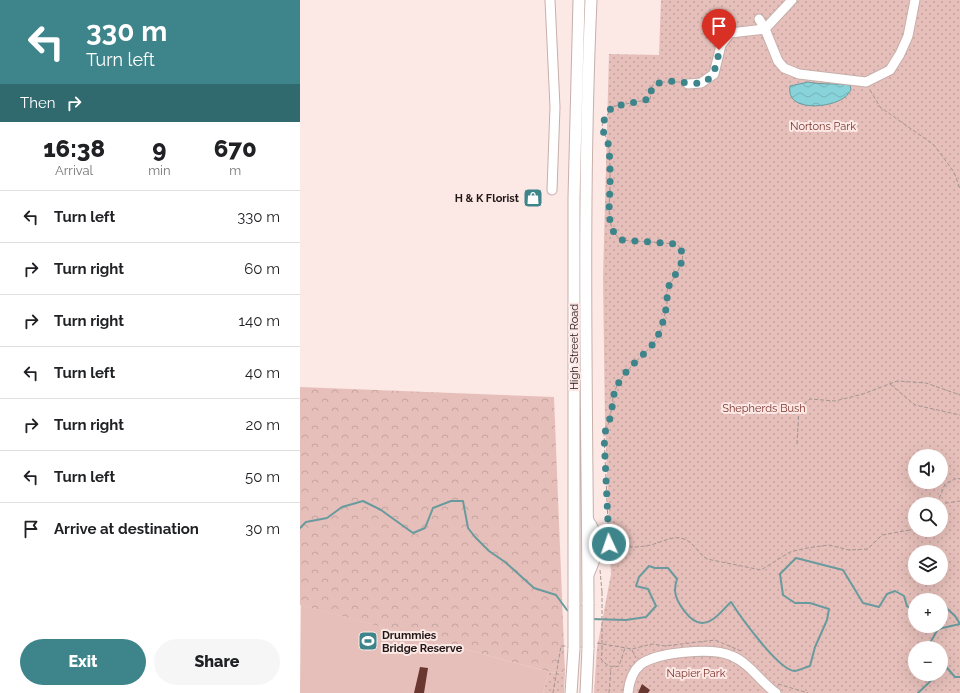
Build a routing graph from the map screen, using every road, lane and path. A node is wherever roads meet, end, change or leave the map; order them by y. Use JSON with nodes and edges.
{"nodes":[{"id":1,"x":550,"y":0,"type":"edge"},
{"id":2,"x":579,"y":0,"type":"edge"},
{"id":3,"x":591,"y":0,"type":"edge"},
{"id":4,"x":792,"y":0,"type":"edge"},
{"id":5,"x":915,"y":0,"type":"edge"},
{"id":6,"x":759,"y":19,"type":"dead end"},
{"id":7,"x":764,"y":29,"type":"junction"},
{"id":8,"x":866,"y":82,"type":"junction"},
{"id":9,"x":688,"y":84,"type":"joint"},
{"id":10,"x":960,"y":189,"type":"edge"},
{"id":11,"x":552,"y":190,"type":"dead end"},
{"id":12,"x":574,"y":198,"type":"junction"},
{"id":13,"x":587,"y":198,"type":"junction"},
{"id":14,"x":890,"y":384,"type":"junction"},
{"id":15,"x":960,"y":395,"type":"edge"},
{"id":16,"x":960,"y":415,"type":"edge"},
{"id":17,"x":798,"y":444,"type":"dead end"},
{"id":18,"x":960,"y":479,"type":"edge"},
{"id":19,"x":940,"y":497,"type":"edge"},
{"id":20,"x":960,"y":501,"type":"edge"},
{"id":21,"x":948,"y":503,"type":"edge"},
{"id":22,"x":588,"y":519,"type":"junction"},
{"id":23,"x":908,"y":530,"type":"edge"},
{"id":24,"x":597,"y":541,"type":"junction"},
{"id":25,"x":609,"y":544,"type":"junction"},
{"id":26,"x":597,"y":558,"type":"junction"},
{"id":27,"x":588,"y":578,"type":"junction"},
{"id":28,"x":571,"y":647,"type":"junction"},
{"id":29,"x":625,"y":648,"type":"dead end"},
{"id":30,"x":632,"y":649,"type":"dead end"},
{"id":31,"x":640,"y":665,"type":"junction"},
{"id":32,"x":611,"y":666,"type":"junction"},
{"id":33,"x":554,"y":693,"type":"edge"},
{"id":34,"x":571,"y":693,"type":"edge"},
{"id":35,"x":586,"y":693,"type":"edge"},
{"id":36,"x":609,"y":693,"type":"edge"},
{"id":37,"x":628,"y":693,"type":"edge"},
{"id":38,"x":776,"y":693,"type":"edge"}],
"edges":[{"from":1,"to":11,"type":"lane"},
{"from":2,"to":12,"type":"main road","name":"High Street Road"},
{"from":3,"to":13,"type":"main road","name":"High Street Road"},
{"from":4,"to":7,"type":"lane"},
{"from":5,"to":8,"type":"lane"},
{"from":6,"to":7,"type":"lane"},
{"from":7,"to":8,"type":"lane"},
{"from":7,"to":9,"type":"lane"},
{"from":8,"to":10,"type":"path"},
{"from":9,"to":25,"type":"path"},
{"from":12,"to":13,"type":"main road"},
{"from":12,"to":28,"type":"main road","name":"High Street Road","bridge":true},
{"from":13,"to":22,"type":"main road","name":"High Street Road"},
{"from":14,"to":15,"type":"path"},
{"from":14,"to":16,"type":"path"},
{"from":14,"to":17,"type":"path"},
{"from":18,"to":19,"type":"path"},
{"from":20,"to":21,"type":"path"},
{"from":22,"to":24,"type":"lane"},
{"from":22,"to":27,"type":"main road","name":"High Street Road"},
{"from":23,"to":25,"type":"path"},
{"from":24,"to":25,"type":"path"},
{"from":24,"to":26,"type":"lane"},
{"from":26,"to":27,"type":"lane"},
{"from":26,"to":32,"type":"path","bridge":true},
{"from":27,"to":35,"type":"main road","name":"High Street Road","bridge":true},
{"from":28,"to":33,"type":"path"},
{"from":28,"to":34,"type":"main road","name":"High Street Road"},
{"from":29,"to":32,"type":"path"},
{"from":30,"to":31,"type":"path"},
{"from":31,"to":37,"type":"lane"},
{"from":31,"to":38,"type":"lane"},
{"from":32,"to":36,"type":"path"}]}
